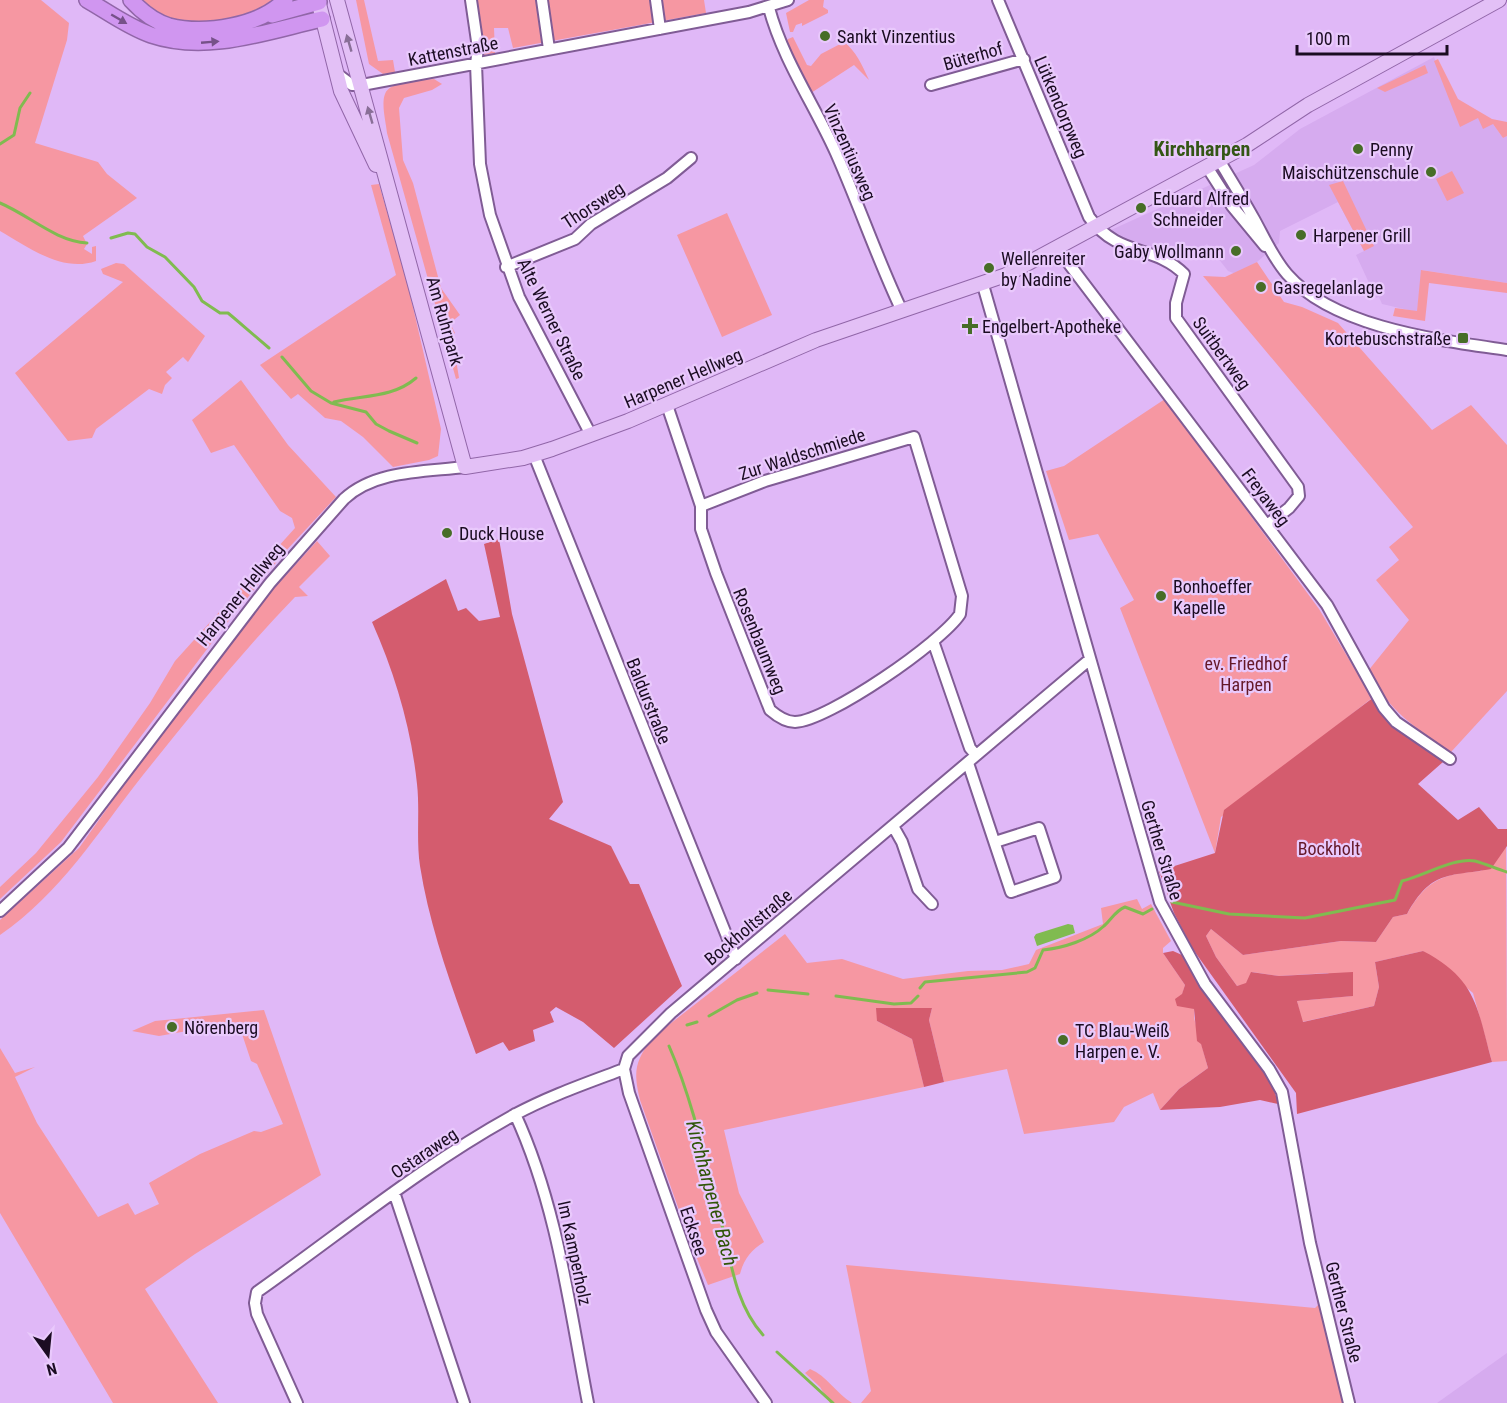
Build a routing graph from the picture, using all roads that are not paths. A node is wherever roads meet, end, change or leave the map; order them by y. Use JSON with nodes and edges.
{"nodes":[{"id":1,"x":87,"y":0,"type":"edge"},
{"id":2,"x":131,"y":0,"type":"edge"},
{"id":3,"x":285,"y":0,"type":"edge"},
{"id":4,"x":326,"y":0,"type":"edge"},
{"id":5,"x":471,"y":0,"type":"edge"},
{"id":6,"x":542,"y":0,"type":"edge"},
{"id":7,"x":656,"y":0,"type":"edge"},
{"id":8,"x":788,"y":0,"type":"edge"},
{"id":9,"x":998,"y":0,"type":"edge"},
{"id":10,"x":1499,"y":0,"type":"edge"},
{"id":11,"x":770,"y":8,"type":"junction"},
{"id":12,"x":256,"y":19,"type":"junction"},
{"id":13,"x":322,"y":19,"type":"junction"},
{"id":14,"x":660,"y":29,"type":"junction"},
{"id":15,"x":549,"y":49,"type":"junction"},
{"id":16,"x":1024,"y":59,"type":"junction"},
{"id":17,"x":476,"y":64,"type":"junction"},
{"id":18,"x":336,"y":73,"type":"junction"},
{"id":19,"x":362,"y":85,"type":"junction"},
{"id":20,"x":931,"y":85,"type":"dead end"},
{"id":21,"x":357,"y":125,"type":"junction"},
{"id":22,"x":691,"y":158,"type":"dead end"},
{"id":23,"x":1219,"y":160,"type":"junction"},
{"id":24,"x":1206,"y":167,"type":"junction"},
{"id":25,"x":387,"y":185,"type":"junction"},
{"id":26,"x":1095,"y":225,"type":"junction"},
{"id":27,"x":1058,"y":248,"type":"junction"},
{"id":28,"x":1278,"y":260,"type":"junction"},
{"id":29,"x":506,"y":267,"type":"junction"},
{"id":30,"x":983,"y":285,"type":"junction"},
{"id":31,"x":901,"y":309,"type":"junction"},
{"id":32,"x":1506,"y":346,"type":"edge"},
{"id":33,"x":667,"y":405,"type":"junction"},
{"id":34,"x":591,"y":435,"type":"junction"},
{"id":35,"x":914,"y":437,"type":"joint"},
{"id":36,"x":534,"y":455,"type":"junction"},
{"id":37,"x":465,"y":467,"type":"junction"},
{"id":38,"x":701,"y":506,"type":"junction"},
{"id":39,"x":1267,"y":525,"type":"junction"},
{"id":40,"x":933,"y":641,"type":"junction"},
{"id":41,"x":1089,"y":660,"type":"junction"},
{"id":42,"x":972,"y":759,"type":"junction"},
{"id":43,"x":1449,"y":759,"type":"dead end"},
{"id":44,"x":893,"y":826,"type":"junction"},
{"id":45,"x":994,"y":842,"type":"junction"},
{"id":46,"x":932,"y":904,"type":"dead end"},
{"id":47,"x":0,"y":911,"type":"edge"},
{"id":48,"x":736,"y":959,"type":"junction"},
{"id":49,"x":624,"y":1069,"type":"junction"},
{"id":50,"x":515,"y":1114,"type":"junction"},
{"id":51,"x":394,"y":1192,"type":"junction"},
{"id":52,"x":297,"y":1403,"type":"edge"},
{"id":53,"x":464,"y":1403,"type":"edge"},
{"id":54,"x":588,"y":1403,"type":"edge"},
{"id":55,"x":766,"y":1403,"type":"edge"},
{"id":56,"x":1349,"y":1403,"type":"edge"}],
"edges":[{"from":1,"to":13,"type":"highway","one_way":true},
{"from":2,"to":12,"type":"highway"},
{"from":3,"to":12,"type":"highway"},
{"from":4,"to":12,"type":"highway"},
{"from":4,"to":13,"type":"main road","name":"Am Ruhrpark"},
{"from":19,"to":4,"type":"main road","name":"Am Ruhrpark","one_way":true},
{"from":5,"to":17,"type":"street","name":"Alte Werner Straße"},
{"from":6,"to":15,"type":"street"},
{"from":7,"to":14,"type":"street"},
{"from":8,"to":11,"type":"street","name":"Kattenstraße"},
{"from":9,"to":16,"type":"street","name":"Lütkendorpweg"},
{"from":10,"to":23,"type":"main road","name":"Harpener Hellweg"},
{"from":11,"to":14,"type":"street","name":"Kattenstraße"},
{"from":11,"to":31,"type":"street","name":"Vinzentiusweg"},
{"from":13,"to":18,"type":"main road","name":"Am Ruhrpark"},
{"from":14,"to":15,"type":"street","name":"Kattenstraße"},
{"from":15,"to":17,"type":"street","name":"Kattenstraße"},
{"from":16,"to":20,"type":"street","name":"Büterhof"},
{"from":16,"to":26,"type":"street","name":"Lütkendorpweg"},
{"from":17,"to":19,"type":"street","name":"Kattenstraße"},
{"from":17,"to":29,"type":"street","name":"Alte Werner Straße"},
{"from":18,"to":19,"type":"street"},
{"from":18,"to":21,"type":"main road","name":"Am Ruhrpark"},
{"from":19,"to":21,"type":"street"},
{"from":25,"to":19,"type":"main road","name":"Am Ruhrpark","one_way":true},
{"from":21,"to":25,"type":"main road","name":"Am Ruhrpark"},
{"from":22,"to":29,"type":"street","name":"Thorsweg"},
{"from":23,"to":24,"type":"main road","name":"Harpener Hellweg"},
{"from":23,"to":28,"type":"street"},
{"from":24,"to":26,"type":"main road","name":"Harpener Hellweg"},
{"from":24,"to":28,"type":"street"},
{"from":25,"to":37,"type":"main road","name":"Am Ruhrpark"},
{"from":26,"to":27,"type":"main road","name":"Harpener Hellweg"},
{"from":26,"to":39,"type":"street","name":"Suitbertweg"},
{"from":27,"to":30,"type":"main road","name":"Harpener Hellweg"},
{"from":27,"to":39,"type":"street","name":"Freyaweg"},
{"from":28,"to":32,"type":"street"},
{"from":29,"to":34,"type":"street","name":"Alte Werner Straße"},
{"from":30,"to":31,"type":"main road","name":"Harpener Hellweg"},
{"from":30,"to":41,"type":"street","name":"Gerther Straße"},
{"from":31,"to":33,"type":"main road","name":"Harpener Hellweg"},
{"from":33,"to":34,"type":"main road","name":"Harpener Hellweg"},
{"from":33,"to":38,"type":"street","name":"Rosenbaumweg"},
{"from":34,"to":36,"type":"main road","name":"Harpener Hellweg"},
{"from":35,"to":38,"type":"street","name":"Zur Waldschmiede"},
{"from":35,"to":40,"type":"street","name":"Rosenbaumweg"},
{"from":36,"to":37,"type":"main road","name":"Harpener Hellweg"},
{"from":36,"to":48,"type":"street","name":"Baldurstraße"},
{"from":37,"to":47,"type":"street","name":"Harpener Hellweg"},
{"from":38,"to":40,"type":"street","name":"Rosenbaumweg"},
{"from":39,"to":43,"type":"street","name":"Freyaweg"},
{"from":40,"to":42,"type":"street"},
{"from":41,"to":42,"type":"street","name":"Bockholtstraße"},
{"from":41,"to":56,"type":"street","name":"Gerther Straße"},
{"from":42,"to":44,"type":"street","name":"Bockholtstraße"},
{"from":42,"to":45,"type":"street"},
{"from":44,"to":46,"type":"street"},
{"from":44,"to":48,"type":"street","name":"Bockholtstraße"},
{"from":45,"to":45,"type":"street"},
{"from":48,"to":49,"type":"street","name":"Bockholtstraße"},
{"from":49,"to":50,"type":"street","name":"Ostaraweg"},
{"from":49,"to":55,"type":"street","name":"Ecksee"},
{"from":50,"to":51,"type":"street","name":"Ostaraweg"},
{"from":50,"to":54,"type":"street","name":"Im Kamperholz"},
{"from":51,"to":52,"type":"street","name":"Ostaraweg"},
{"from":51,"to":53,"type":"street"}]}
